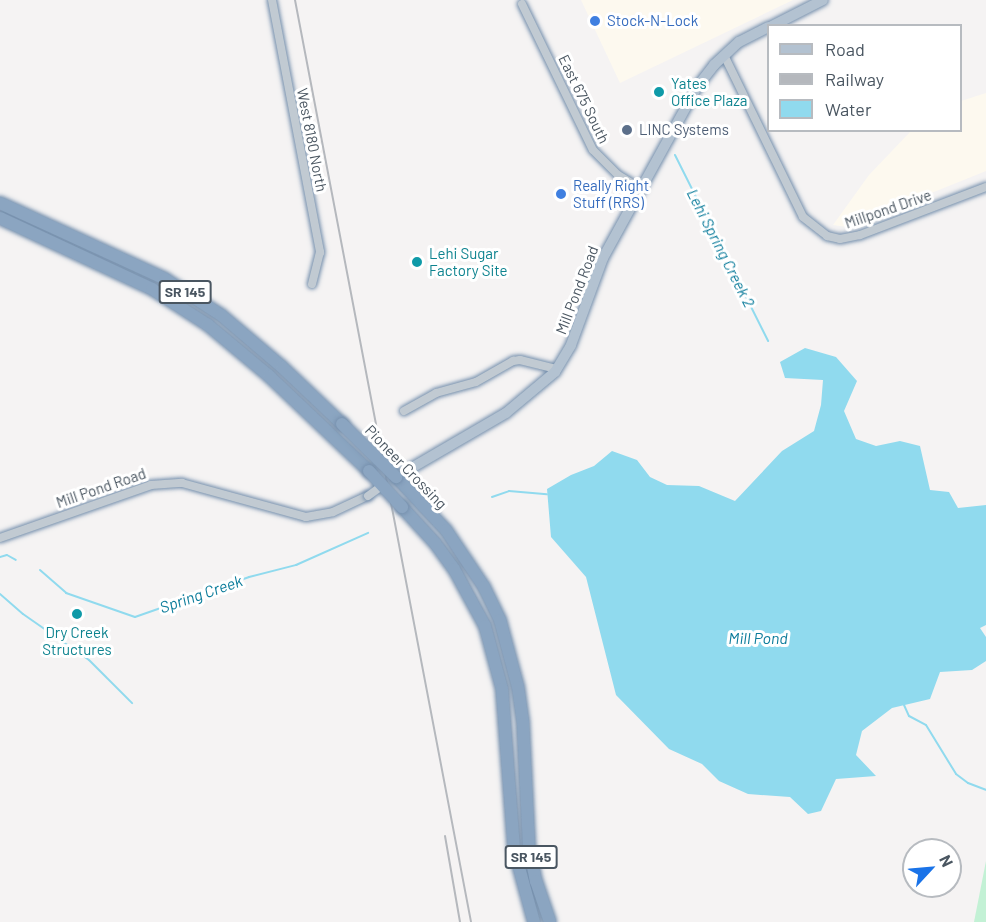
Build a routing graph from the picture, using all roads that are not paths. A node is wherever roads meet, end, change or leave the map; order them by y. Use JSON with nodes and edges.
{"nodes":[{"id":1,"x":272,"y":0,"type":"edge"},
{"id":2,"x":823,"y":0,"type":"edge"},
{"id":3,"x":522,"y":4,"type":"dead end"},
{"id":4,"x":774,"y":24,"type":"edge"},
{"id":5,"x":767,"y":28,"type":"edge"},
{"id":6,"x":724,"y":55,"type":"junction"},
{"id":7,"x":986,"y":187,"type":"edge"},
{"id":8,"x":641,"y":189,"type":"junction"},
{"id":9,"x":0,"y":202,"type":"edge"},
{"id":10,"x":0,"y":218,"type":"edge"},
{"id":11,"x":312,"y":284,"type":"dead end"},
{"id":12,"x":557,"y":369,"type":"junction"},
{"id":13,"x":404,"y":411,"type":"dead end"},
{"id":14,"x":396,"y":477,"type":"junction"},
{"id":15,"x":382,"y":486,"type":"junction"},
{"id":16,"x":0,"y":538,"type":"edge"},
{"id":17,"x":534,"y":922,"type":"edge"},
{"id":18,"x":550,"y":922,"type":"edge"}],
"edges":[{"from":1,"to":11,"type":"street","name":"West 8180 North"},
{"from":2,"to":4,"type":"main road","name":"Mill Pond Road"},
{"from":3,"to":8,"type":"street","name":"East 675 South"},
{"from":5,"to":6,"type":"main road","name":"Mill Pond Road"},
{"from":6,"to":7,"type":"street","name":"Millpond Drive"},
{"from":6,"to":8,"type":"main road","name":"Mill Pond Road"},
{"from":8,"to":12,"type":"main road","name":"Mill Pond Road"},
{"from":9,"to":14,"type":"highway","name":"Pioneer Crossing","number":"SR 145","bridge":true},
{"from":10,"to":15,"type":"highway","name":"Pioneer Crossing","number":"SR 145","bridge":true},
{"from":12,"to":13,"type":"street"},
{"from":12,"to":14,"type":"main road","name":"Mill Pond Road"},
{"from":14,"to":18,"type":"highway","name":"Pioneer Crossing","number":"SR 145"},
{"from":15,"to":16,"type":"street","name":"Mill Pond Road","bridge":true},
{"from":15,"to":17,"type":"highway","name":"Pioneer Crossing","number":"SR 145","bridge":true}]}
